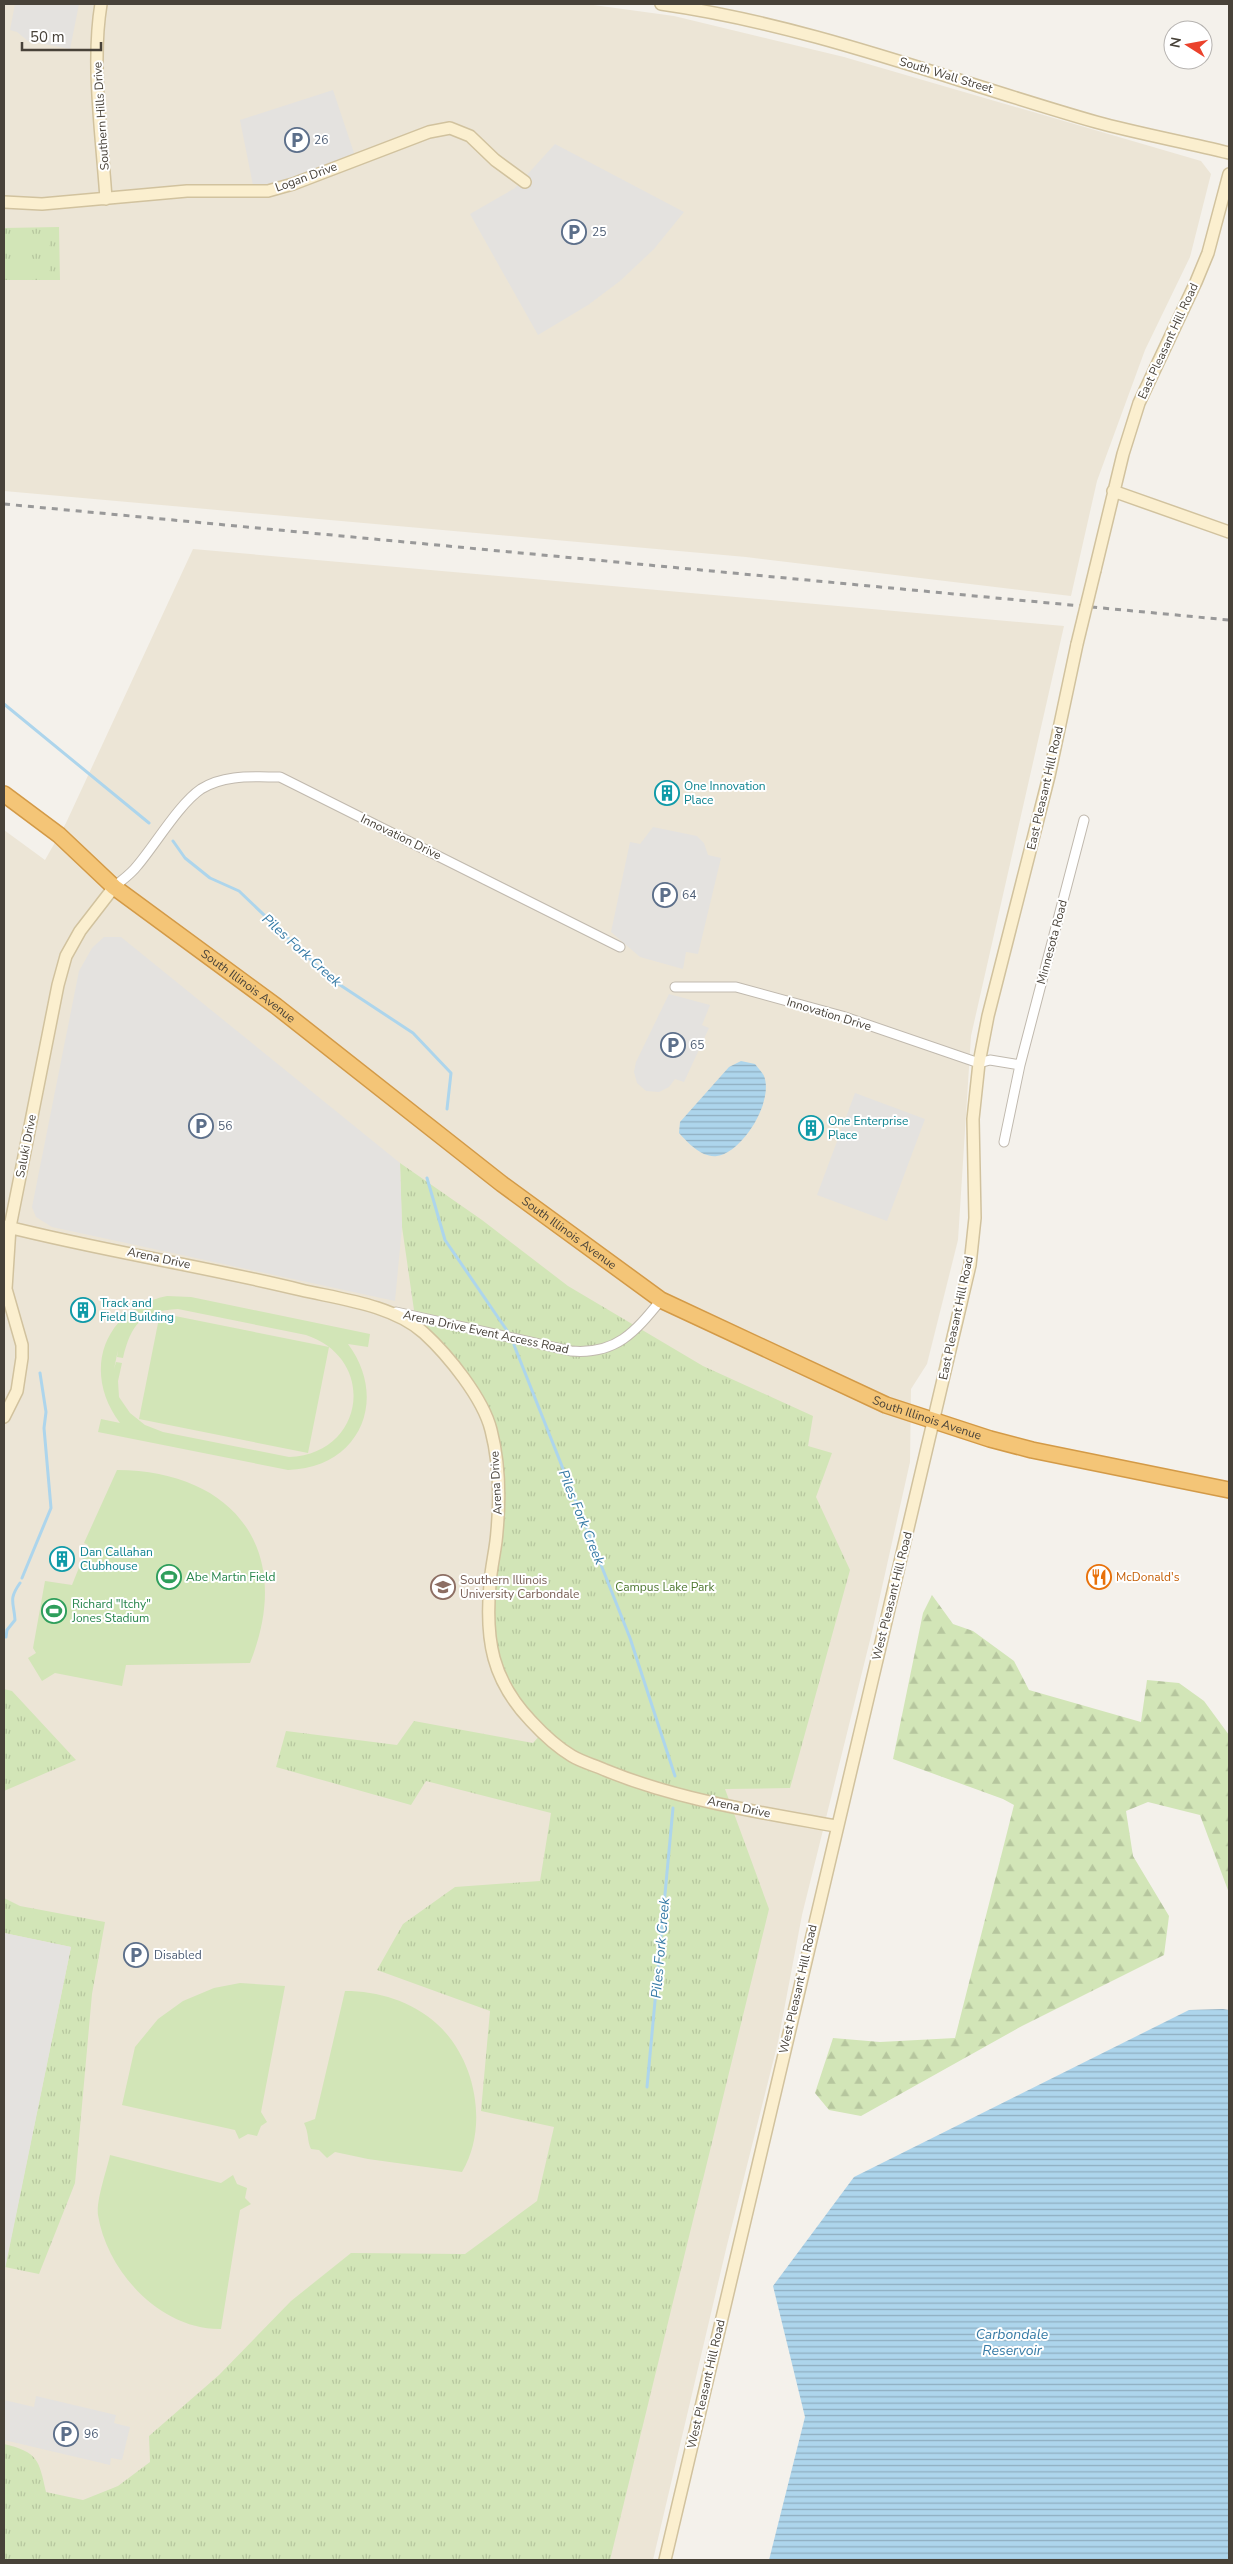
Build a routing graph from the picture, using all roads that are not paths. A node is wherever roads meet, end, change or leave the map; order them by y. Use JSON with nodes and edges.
{"nodes":[{"id":1,"x":100,"y":4,"type":"edge"},
{"id":2,"x":661,"y":4,"type":"edge"},
{"id":3,"x":1229,"y":153,"type":"edge"},
{"id":4,"x":1229,"y":174,"type":"edge"},
{"id":5,"x":525,"y":182,"type":"dead end"},
{"id":6,"x":106,"y":199,"type":"junction"},
{"id":7,"x":4,"y":202,"type":"edge"},
{"id":8,"x":1113,"y":492,"type":"junction"},
{"id":9,"x":1229,"y":532,"type":"edge"},
{"id":10,"x":4,"y":794,"type":"edge"},
{"id":11,"x":1084,"y":820,"type":"dead end"},
{"id":12,"x":114,"y":887,"type":"junction"},
{"id":13,"x":620,"y":947,"type":"dead end"},
{"id":14,"x":675,"y":987,"type":"dead end"},
{"id":15,"x":978,"y":1063,"type":"junction"},
{"id":16,"x":1020,"y":1065,"type":"junction"},
{"id":17,"x":1004,"y":1142,"type":"dead end"},
{"id":18,"x":7,"y":1227,"type":"edge"},
{"id":19,"x":661,"y":1300,"type":"junction"},
{"id":20,"x":381,"y":1309,"type":"junction"},
{"id":21,"x":4,"y":1417,"type":"edge"},
{"id":22,"x":934,"y":1419,"type":"junction"},
{"id":23,"x":1229,"y":1490,"type":"edge"},
{"id":24,"x":836,"y":1826,"type":"junction"},
{"id":25,"x":665,"y":2560,"type":"edge"}],
"edges":[{"from":1,"to":6,"type":"street","name":"Southern Hills Drive"},
{"from":2,"to":3,"type":"street","name":"South Wall Street"},
{"from":4,"to":8,"type":"street","name":"East Pleasant Hill Road"},
{"from":5,"to":6,"type":"street","name":"Logan Drive"},
{"from":6,"to":7,"type":"street","name":"Logan Drive"},
{"from":8,"to":9,"type":"street"},
{"from":8,"to":15,"type":"street","name":"East Pleasant Hill Road","bridge":true},
{"from":10,"to":12,"type":"highway","name":"South Illinois Avenue"},
{"from":11,"to":16,"type":"street","name":"Minnesota Road"},
{"from":12,"to":13,"type":"street","name":"Innovation Drive"},
{"from":12,"to":18,"type":"street","name":"Saluki Drive"},
{"from":12,"to":19,"type":"highway","name":"South Illinois Avenue"},
{"from":14,"to":15,"type":"street","name":"Innovation Drive"},
{"from":15,"to":16,"type":"street"},
{"from":15,"to":22,"type":"street","name":"East Pleasant Hill Road"},
{"from":16,"to":17,"type":"street","name":"Minnesota Road"},
{"from":18,"to":20,"type":"street","name":"Arena Drive"},
{"from":18,"to":21,"type":"street","name":"Saluki Drive"},
{"from":19,"to":20,"type":"street","name":"Arena Drive Event Access Road"},
{"from":19,"to":22,"type":"highway","name":"South Illinois Avenue"},
{"from":20,"to":24,"type":"street","name":"Arena Drive"},
{"from":22,"to":23,"type":"highway","name":"South Illinois Avenue"},
{"from":22,"to":24,"type":"street","name":"West Pleasant Hill Road"},
{"from":24,"to":25,"type":"street","name":"West Pleasant Hill Road"}]}
